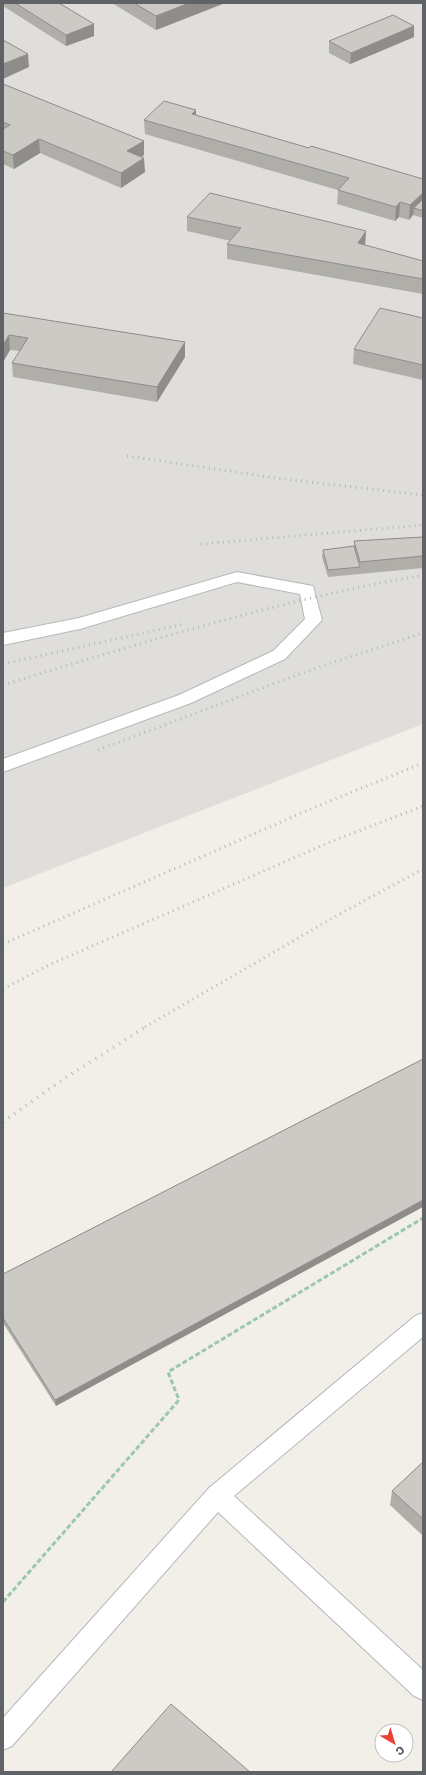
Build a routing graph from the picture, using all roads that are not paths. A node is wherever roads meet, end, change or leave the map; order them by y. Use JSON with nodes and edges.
{"nodes":[{"id":1,"x":3,"y":639,"type":"edge"},
{"id":2,"x":3,"y":766,"type":"edge"},
{"id":3,"x":423,"y":1323,"type":"edge"},
{"id":4,"x":217,"y":1496,"type":"junction"},
{"id":5,"x":423,"y":1687,"type":"edge"},
{"id":6,"x":3,"y":1737,"type":"edge"}],
"edges":[{"from":1,"to":2,"type":"lane"},
{"from":3,"to":4,"type":"lane"},
{"from":4,"to":5,"type":"lane"},
{"from":4,"to":6,"type":"lane"}]}
